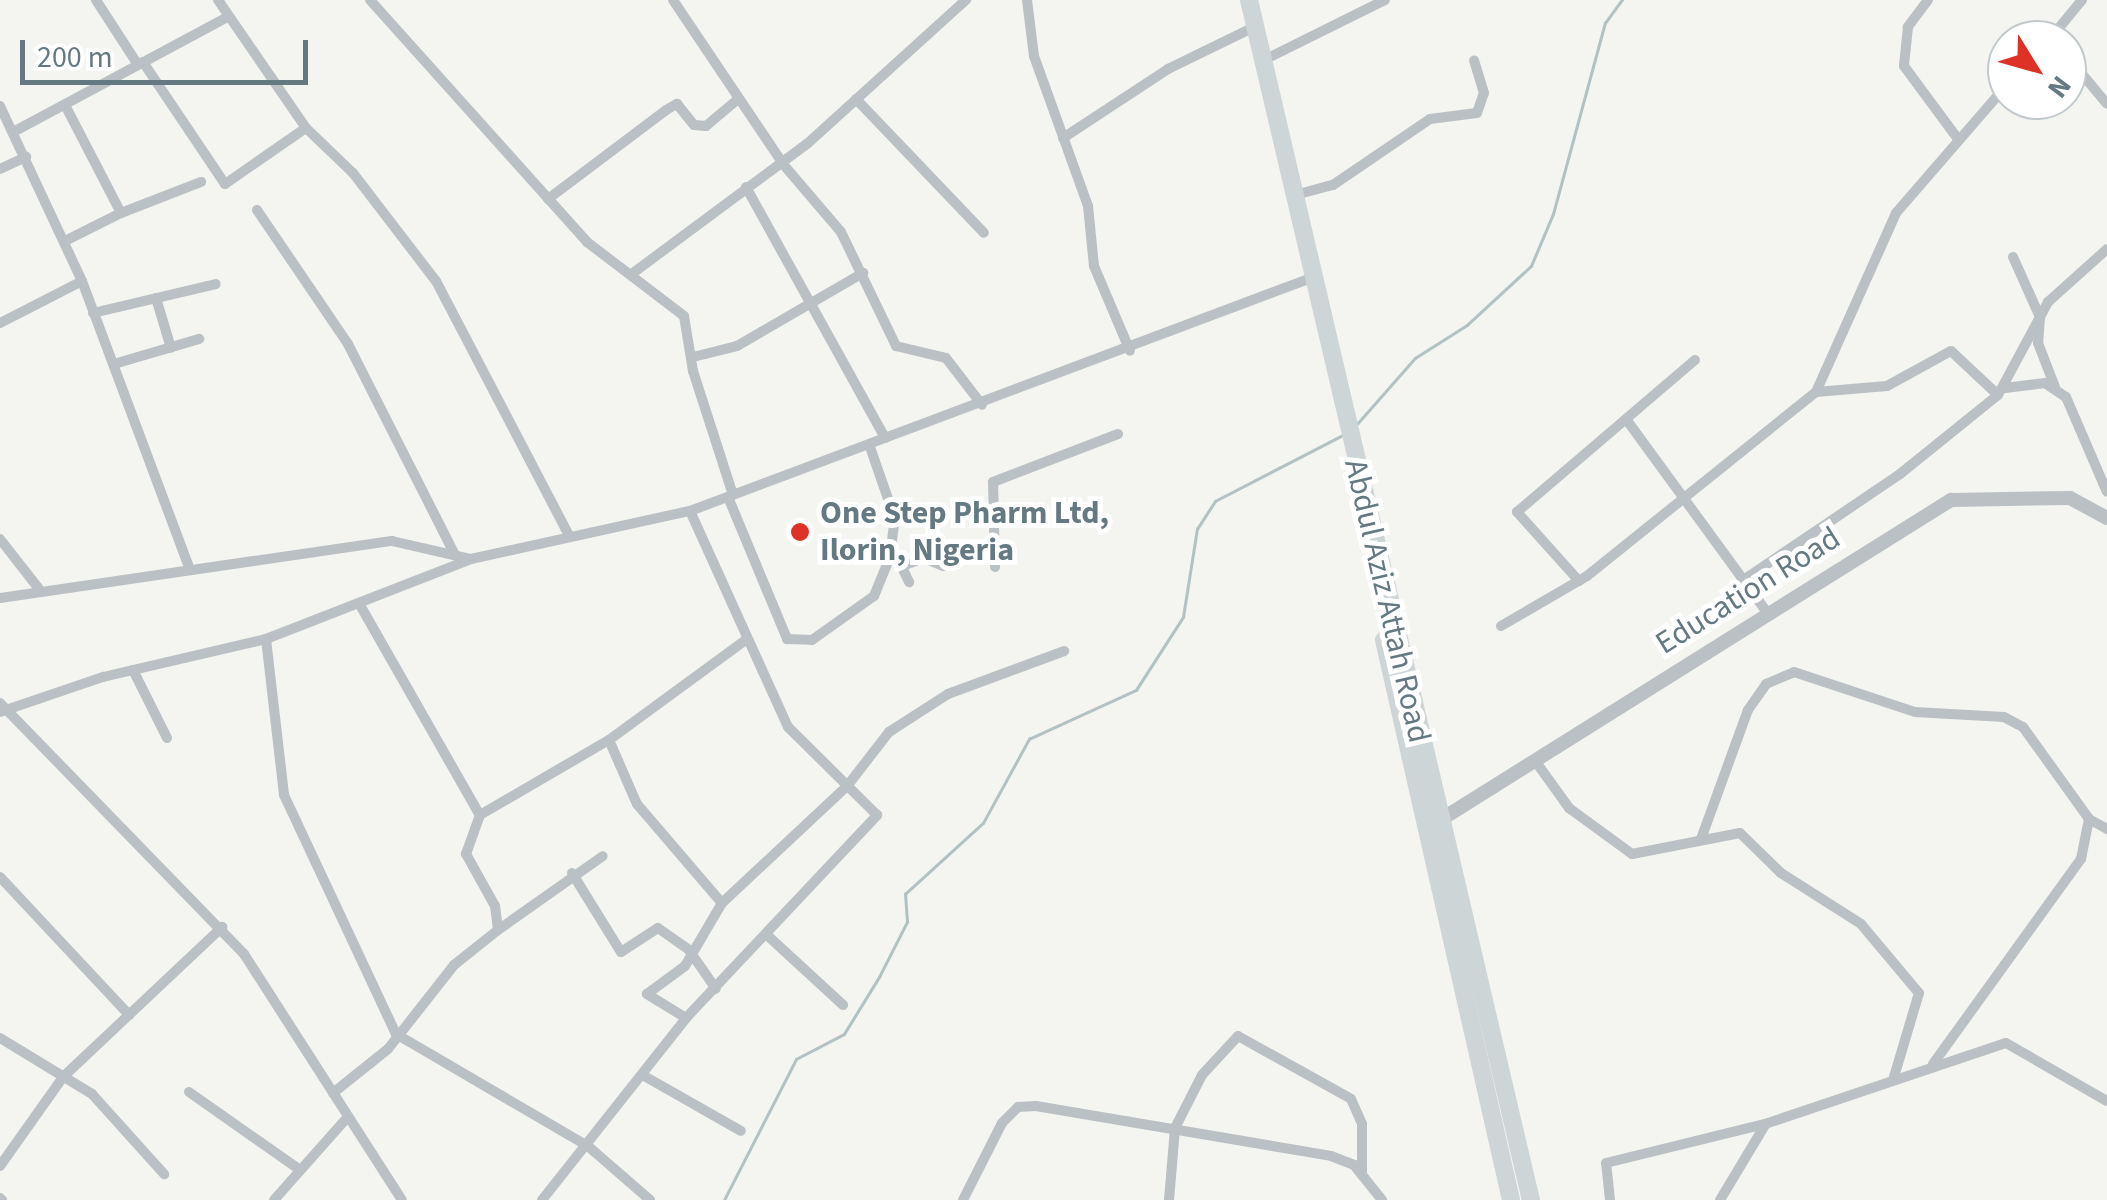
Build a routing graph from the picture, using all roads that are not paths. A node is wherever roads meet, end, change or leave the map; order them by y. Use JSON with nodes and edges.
{"nodes":[{"id":1,"x":96,"y":0,"type":"edge"},
{"id":2,"x":218,"y":0,"type":"edge"},
{"id":3,"x":370,"y":0,"type":"edge"},
{"id":4,"x":674,"y":0,"type":"edge"},
{"id":5,"x":965,"y":0,"type":"edge"},
{"id":6,"x":1027,"y":0,"type":"edge"},
{"id":7,"x":1241,"y":0,"type":"edge"},
{"id":8,"x":1250,"y":0,"type":"edge"},
{"id":9,"x":1385,"y":0,"type":"edge"},
{"id":10,"x":1928,"y":0,"type":"edge"},
{"id":11,"x":2082,"y":0,"type":"edge"},
{"id":12,"x":228,"y":18,"type":"junction"},
{"id":13,"x":2066,"y":20,"type":"edge"},
{"id":14,"x":1248,"y":30,"type":"junction"},
{"id":15,"x":1264,"y":60,"type":"junction"},
{"id":16,"x":1474,"y":60,"type":"dead end"},
{"id":17,"x":140,"y":64,"type":"junction"},
{"id":18,"x":2087,"y":80,"type":"edge"},
{"id":19,"x":856,"y":99,"type":"junction"},
{"id":20,"x":737,"y":100,"type":"junction"},
{"id":21,"x":2107,"y":104,"type":"edge"},
{"id":22,"x":65,"y":105,"type":"junction"},
{"id":23,"x":0,"y":106,"type":"edge"},
{"id":24,"x":1987,"y":107,"type":"edge"},
{"id":25,"x":306,"y":128,"type":"junction"},
{"id":26,"x":16,"y":132,"type":"junction"},
{"id":27,"x":1064,"y":138,"type":"junction"},
{"id":28,"x":1958,"y":138,"type":"junction"},
{"id":29,"x":26,"y":157,"type":"junction"},
{"id":30,"x":783,"y":164,"type":"junction"},
{"id":31,"x":0,"y":169,"type":"edge"},
{"id":32,"x":201,"y":182,"type":"dead end"},
{"id":33,"x":746,"y":187,"type":"junction"},
{"id":34,"x":1295,"y":196,"type":"junction"},
{"id":35,"x":548,"y":199,"type":"junction"},
{"id":36,"x":257,"y":210,"type":"dead end"},
{"id":37,"x":121,"y":213,"type":"junction"},
{"id":38,"x":984,"y":233,"type":"dead end"},
{"id":39,"x":65,"y":242,"type":"junction"},
{"id":40,"x":2107,"y":250,"type":"edge"},
{"id":41,"x":2013,"y":257,"type":"dead end"},
{"id":42,"x":633,"y":273,"type":"junction"},
{"id":43,"x":863,"y":274,"type":"junction"},
{"id":44,"x":1310,"y":278,"type":"junction"},
{"id":45,"x":82,"y":281,"type":"junction"},
{"id":46,"x":216,"y":284,"type":"dead end"},
{"id":47,"x":156,"y":298,"type":"junction"},
{"id":48,"x":812,"y":304,"type":"junction"},
{"id":49,"x":93,"y":313,"type":"junction"},
{"id":50,"x":2040,"y":317,"type":"junction"},
{"id":51,"x":0,"y":323,"type":"edge"},
{"id":52,"x":200,"y":339,"type":"dead end"},
{"id":53,"x":171,"y":348,"type":"junction"},
{"id":54,"x":1130,"y":351,"type":"junction"},
{"id":55,"x":694,"y":357,"type":"junction"},
{"id":56,"x":1695,"y":360,"type":"dead end"},
{"id":57,"x":114,"y":364,"type":"junction"},
{"id":58,"x":2055,"y":387,"type":"junction"},
{"id":59,"x":1816,"y":392,"type":"junction"},
{"id":60,"x":2002,"y":392,"type":"junction"},
{"id":61,"x":982,"y":404,"type":"junction"},
{"id":62,"x":1626,"y":419,"type":"junction"},
{"id":63,"x":1118,"y":434,"type":"dead end"},
{"id":64,"x":885,"y":438,"type":"junction"},
{"id":65,"x":868,"y":444,"type":"junction"},
{"id":66,"x":2107,"y":492,"type":"edge"},
{"id":67,"x":731,"y":496,"type":"junction"},
{"id":68,"x":1689,"y":500,"type":"junction"},
{"id":69,"x":690,"y":511,"type":"junction"},
{"id":70,"x":2107,"y":518,"type":"edge"},
{"id":71,"x":568,"y":534,"type":"junction"},
{"id":72,"x":0,"y":539,"type":"edge"},
{"id":73,"x":893,"y":549,"type":"junction"},
{"id":74,"x":454,"y":553,"type":"junction"},
{"id":75,"x":471,"y":559,"type":"junction"},
{"id":76,"x":188,"y":565,"type":"junction"},
{"id":77,"x":902,"y":566,"type":"junction"},
{"id":78,"x":943,"y":566,"type":"dead end"},
{"id":79,"x":995,"y":567,"type":"dead end"},
{"id":80,"x":1745,"y":578,"type":"junction"},
{"id":81,"x":1579,"y":581,"type":"junction"},
{"id":82,"x":909,"y":582,"type":"dead end"},
{"id":83,"x":39,"y":589,"type":"junction"},
{"id":84,"x":0,"y":598,"type":"edge"},
{"id":85,"x":360,"y":605,"type":"junction"},
{"id":86,"x":1766,"y":611,"type":"junction"},
{"id":87,"x":1501,"y":626,"type":"dead end"},
{"id":88,"x":266,"y":639,"type":"junction"},
{"id":89,"x":747,"y":639,"type":"junction"},
{"id":90,"x":1064,"y":651,"type":"dead end"},
{"id":91,"x":133,"y":670,"type":"junction"},
{"id":92,"x":2,"y":708,"type":"edge"},
{"id":93,"x":168,"y":738,"type":"dead end"},
{"id":94,"x":609,"y":740,"type":"junction"},
{"id":95,"x":1536,"y":762,"type":"junction"},
{"id":96,"x":848,"y":785,"type":"junction"},
{"id":97,"x":480,"y":815,"type":"junction"},
{"id":98,"x":2090,"y":819,"type":"junction"},
{"id":99,"x":1432,"y":825,"type":"junction"},
{"id":100,"x":2107,"y":830,"type":"edge"},
{"id":101,"x":1701,"y":839,"type":"junction"},
{"id":102,"x":603,"y":856,"type":"dead end"},
{"id":103,"x":572,"y":873,"type":"junction"},
{"id":104,"x":0,"y":876,"type":"edge"},
{"id":105,"x":722,"y":903,"type":"junction"},
{"id":106,"x":222,"y":927,"type":"junction"},
{"id":107,"x":498,"y":930,"type":"junction"},
{"id":108,"x":768,"y":936,"type":"junction"},
{"id":109,"x":689,"y":950,"type":"junction"},
{"id":110,"x":716,"y":989,"type":"junction"},
{"id":111,"x":842,"y":1004,"type":"dead end"},
{"id":112,"x":130,"y":1014,"type":"junction"},
{"id":113,"x":686,"y":1018,"type":"junction"},
{"id":114,"x":396,"y":1034,"type":"junction"},
{"id":115,"x":0,"y":1038,"type":"edge"},
{"id":116,"x":1931,"y":1067,"type":"junction"},
{"id":117,"x":63,"y":1077,"type":"junction"},
{"id":118,"x":646,"y":1077,"type":"junction"},
{"id":119,"x":1893,"y":1080,"type":"junction"},
{"id":120,"x":189,"y":1092,"type":"dead end"},
{"id":121,"x":333,"y":1093,"type":"junction"},
{"id":122,"x":2107,"y":1102,"type":"edge"},
{"id":123,"x":344,"y":1120,"type":"junction"},
{"id":124,"x":1765,"y":1124,"type":"junction"},
{"id":125,"x":1175,"y":1128,"type":"junction"},
{"id":126,"x":741,"y":1131,"type":"dead end"},
{"id":127,"x":588,"y":1147,"type":"junction"},
{"id":128,"x":0,"y":1166,"type":"edge"},
{"id":129,"x":300,"y":1170,"type":"junction"},
{"id":130,"x":164,"y":1174,"type":"dead end"},
{"id":131,"x":1362,"y":1175,"type":"junction"},
{"id":132,"x":274,"y":1200,"type":"edge"},
{"id":133,"x":402,"y":1200,"type":"edge"},
{"id":134,"x":542,"y":1200,"type":"edge"},
{"id":135,"x":650,"y":1200,"type":"edge"},
{"id":136,"x":963,"y":1200,"type":"edge"},
{"id":137,"x":1169,"y":1200,"type":"edge"},
{"id":138,"x":1382,"y":1200,"type":"edge"},
{"id":139,"x":1511,"y":1200,"type":"edge"},
{"id":140,"x":1531,"y":1200,"type":"edge"},
{"id":141,"x":1610,"y":1200,"type":"edge"},
{"id":142,"x":1720,"y":1200,"type":"edge"}],
"edges":[{"from":1,"to":17,"type":"street"},
{"from":2,"to":12,"type":"street"},
{"from":3,"to":35,"type":"street"},
{"from":4,"to":20,"type":"street"},
{"from":5,"to":19,"type":"street"},
{"from":6,"to":27,"type":"street"},
{"from":7,"to":14,"type":"highway","name":"Abdul Aziz Attah Road"},
{"from":8,"to":15,"type":"highway","name":"Abdul Aziz Attah Road"},
{"from":9,"to":15,"type":"street"},
{"from":10,"to":28,"type":"street"},
{"from":11,"to":13,"type":"street"},
{"from":12,"to":17,"type":"street"},
{"from":12,"to":25,"type":"street"},
{"from":14,"to":27,"type":"street"},
{"from":14,"to":44,"type":"highway","name":"Abdul Aziz Attah Road"},
{"from":15,"to":34,"type":"highway","name":"Abdul Aziz Attah Road"},
{"from":16,"to":34,"type":"street"},
{"from":17,"to":22,"type":"street"},
{"from":17,"to":25,"type":"street"},
{"from":18,"to":21,"type":"street"},
{"from":19,"to":30,"type":"street"},
{"from":19,"to":38,"type":"street"},
{"from":20,"to":30,"type":"street"},
{"from":20,"to":35,"type":"street"},
{"from":22,"to":26,"type":"street"},
{"from":22,"to":37,"type":"street"},
{"from":23,"to":26,"type":"street"},
{"from":24,"to":28,"type":"street"},
{"from":25,"to":71,"type":"street"},
{"from":26,"to":29,"type":"street"},
{"from":27,"to":54,"type":"street"},
{"from":28,"to":59,"type":"street"},
{"from":29,"to":31,"type":"street"},
{"from":29,"to":39,"type":"street"},
{"from":30,"to":33,"type":"street"},
{"from":30,"to":43,"type":"street"},
{"from":32,"to":37,"type":"street"},
{"from":33,"to":42,"type":"street"},
{"from":33,"to":48,"type":"street"},
{"from":34,"to":44,"type":"highway","name":"Abdul Aziz Attah Road"},
{"from":35,"to":42,"type":"street"},
{"from":36,"to":74,"type":"street"},
{"from":37,"to":39,"type":"street"},
{"from":39,"to":45,"type":"street"},
{"from":40,"to":50,"type":"street"},
{"from":41,"to":50,"type":"street"},
{"from":42,"to":55,"type":"street"},
{"from":43,"to":48,"type":"street"},
{"from":43,"to":61,"type":"street"},
{"from":44,"to":54,"type":"street"},
{"from":44,"to":99,"type":"highway","name":"Abdul Aziz Attah Road"},
{"from":45,"to":49,"type":"street"},
{"from":45,"to":51,"type":"street"},
{"from":46,"to":47,"type":"street"},
{"from":47,"to":49,"type":"street"},
{"from":47,"to":53,"type":"street"},
{"from":48,"to":55,"type":"street"},
{"from":48,"to":64,"type":"street"},
{"from":49,"to":57,"type":"street"},
{"from":50,"to":58,"type":"street"},
{"from":50,"to":60,"type":"street"},
{"from":52,"to":53,"type":"street"},
{"from":53,"to":57,"type":"street"},
{"from":54,"to":61,"type":"street"},
{"from":55,"to":67,"type":"street"},
{"from":56,"to":62,"type":"street"},
{"from":57,"to":76,"type":"street"},
{"from":58,"to":60,"type":"street"},
{"from":58,"to":66,"type":"street"},
{"from":59,"to":60,"type":"street"},
{"from":59,"to":68,"type":"street"},
{"from":60,"to":80,"type":"street"},
{"from":61,"to":64,"type":"street"},
{"from":62,"to":68,"type":"street"},
{"from":62,"to":81,"type":"street"},
{"from":63,"to":79,"type":"street"},
{"from":64,"to":65,"type":"street"},
{"from":65,"to":67,"type":"street"},
{"from":65,"to":73,"type":"street"},
{"from":67,"to":69,"type":"street"},
{"from":67,"to":73,"type":"street"},
{"from":68,"to":80,"type":"street"},
{"from":68,"to":81,"type":"street"},
{"from":69,"to":71,"type":"street"},
{"from":69,"to":89,"type":"street"},
{"from":70,"to":86,"type":"street","name":"Education Road"},
{"from":71,"to":75,"type":"street"},
{"from":72,"to":83,"type":"street"},
{"from":73,"to":77,"type":"street"},
{"from":74,"to":75,"type":"street"},
{"from":74,"to":76,"type":"street"},
{"from":75,"to":85,"type":"street"},
{"from":76,"to":83,"type":"street"},
{"from":77,"to":78,"type":"street"},
{"from":77,"to":82,"type":"street"},
{"from":80,"to":86,"type":"street"},
{"from":81,"to":87,"type":"street"},
{"from":83,"to":84,"type":"street"},
{"from":85,"to":88,"type":"street"},
{"from":85,"to":97,"type":"street"},
{"from":86,"to":95,"type":"street","name":"Education Road"},
{"from":88,"to":91,"type":"street"},
{"from":88,"to":114,"type":"street"},
{"from":89,"to":94,"type":"street"},
{"from":89,"to":96,"type":"street"},
{"from":90,"to":96,"type":"street"},
{"from":91,"to":92,"type":"street"},
{"from":91,"to":93,"type":"street"},
{"from":92,"to":106,"type":"street"},
{"from":94,"to":97,"type":"street"},
{"from":94,"to":105,"type":"street"},
{"from":95,"to":99,"type":"street","name":"Education Road"},
{"from":95,"to":101,"type":"street"},
{"from":96,"to":105,"type":"street"},
{"from":96,"to":108,"type":"street"},
{"from":97,"to":107,"type":"street"},
{"from":98,"to":100,"type":"street"},
{"from":98,"to":101,"type":"street"},
{"from":98,"to":116,"type":"street"},
{"from":99,"to":139,"type":"highway","name":"Abdul Aziz Attah Road"},
{"from":99,"to":140,"type":"highway","name":"Abdul Aziz Attah Road"},
{"from":101,"to":119,"type":"street"},
{"from":102,"to":103,"type":"street"},
{"from":103,"to":107,"type":"street"},
{"from":103,"to":109,"type":"street"},
{"from":104,"to":112,"type":"street"},
{"from":105,"to":109,"type":"street"},
{"from":106,"to":112,"type":"street"},
{"from":106,"to":121,"type":"street"},
{"from":107,"to":114,"type":"street"},
{"from":108,"to":110,"type":"street"},
{"from":108,"to":111,"type":"street"},
{"from":109,"to":110,"type":"street"},
{"from":109,"to":113,"type":"street"},
{"from":110,"to":113,"type":"street"},
{"from":112,"to":117,"type":"street"},
{"from":113,"to":118,"type":"street"},
{"from":114,"to":121,"type":"street"},
{"from":114,"to":127,"type":"street"},
{"from":115,"to":117,"type":"street"},
{"from":116,"to":119,"type":"street"},
{"from":116,"to":122,"type":"street"},
{"from":117,"to":128,"type":"street"},
{"from":117,"to":130,"type":"street"},
{"from":118,"to":126,"type":"street"},
{"from":118,"to":127,"type":"street"},
{"from":119,"to":124,"type":"street"},
{"from":120,"to":129,"type":"street"},
{"from":121,"to":123,"type":"street"},
{"from":123,"to":129,"type":"street"},
{"from":123,"to":133,"type":"street"},
{"from":124,"to":141,"type":"street"},
{"from":124,"to":142,"type":"street"},
{"from":125,"to":131,"type":"street"},
{"from":125,"to":131,"type":"street"},
{"from":125,"to":136,"type":"street"},
{"from":125,"to":137,"type":"street"},
{"from":127,"to":134,"type":"street"},
{"from":127,"to":135,"type":"street"},
{"from":129,"to":132,"type":"street"},
{"from":131,"to":138,"type":"street"}]}
